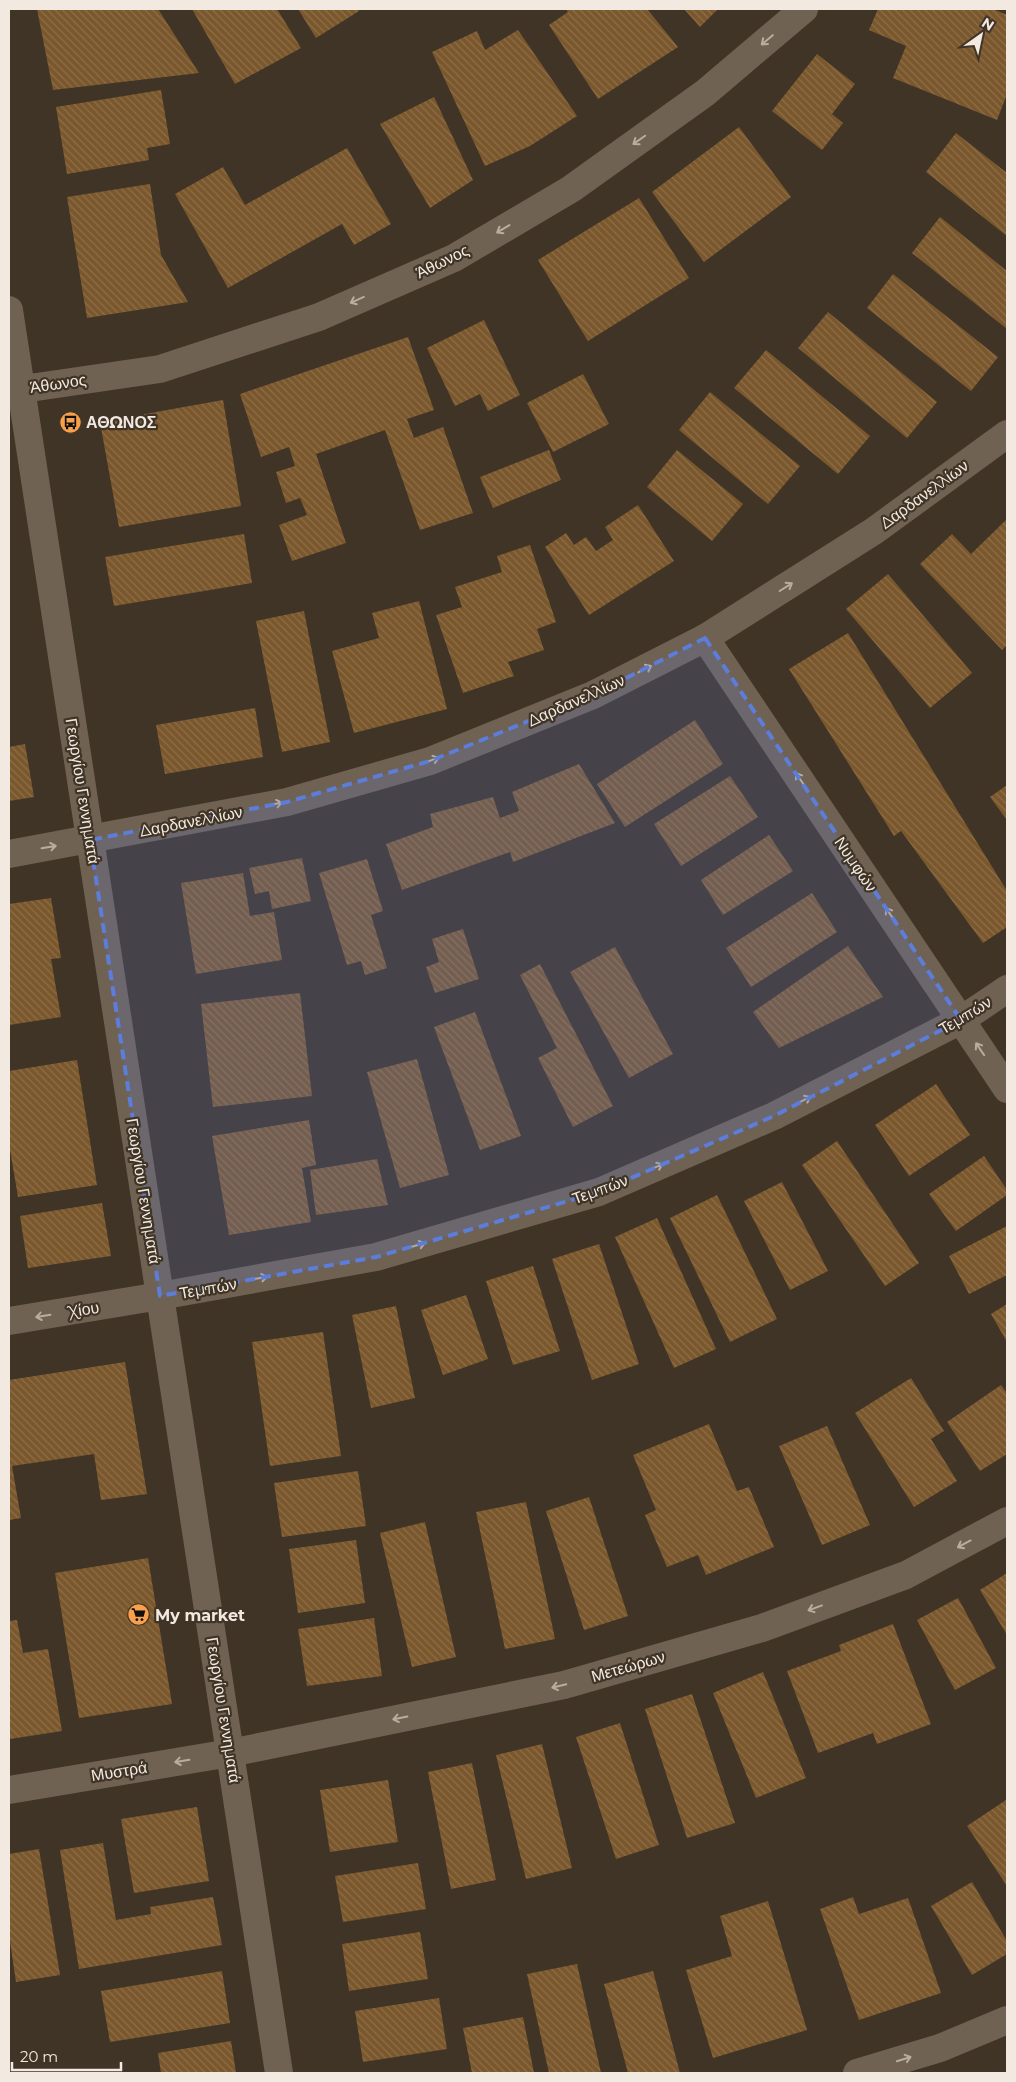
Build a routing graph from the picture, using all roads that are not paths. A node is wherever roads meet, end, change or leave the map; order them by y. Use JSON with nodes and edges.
{"nodes":[{"id":1,"x":804,"y":9,"type":"edge"},
{"id":2,"x":9,"y":310,"type":"edge"},
{"id":3,"x":15,"y":390,"type":"edge"},
{"id":4,"x":1007,"y":434,"type":"edge"},
{"id":5,"x":705,"y":638,"type":"junction"},
{"id":6,"x":90,"y":840,"type":"junction"},
{"id":7,"x":9,"y":854,"type":"edge"},
{"id":8,"x":1007,"y":989,"type":"edge"},
{"id":9,"x":961,"y":1020,"type":"junction"},
{"id":10,"x":1007,"y":1089,"type":"edge"},
{"id":11,"x":160,"y":1296,"type":"junction"},
{"id":12,"x":9,"y":1321,"type":"edge"},
{"id":13,"x":1007,"y":1521,"type":"edge"},
{"id":14,"x":230,"y":1753,"type":"junction"},
{"id":15,"x":9,"y":1790,"type":"edge"},
{"id":16,"x":1007,"y":2020,"type":"edge"},
{"id":17,"x":279,"y":2073,"type":"edge"},
{"id":18,"x":857,"y":2073,"type":"edge"}],
"edges":[{"from":1,"to":3,"type":"street","name":"Άθωνος","one_way":true},
{"from":2,"to":3,"type":"street","name":"Γεωργίου Γεννηματά"},
{"from":3,"to":6,"type":"street","name":"Γεωργίου Γεννηματά"},
{"from":5,"to":4,"type":"street","name":"Δαρδανελλίων","one_way":true},
{"from":6,"to":5,"type":"street","name":"Δαρδανελλίων","one_way":true},
{"from":9,"to":5,"type":"street","name":"Νυμφών","one_way":true},
{"from":7,"to":6,"type":"street","name":"Δαρδανελλίων","one_way":true},
{"from":6,"to":11,"type":"street","name":"Γεωργίου Γεννηματά"},
{"from":8,"to":9,"type":"street","name":"Τεμπών"},
{"from":10,"to":9,"type":"street","name":"Νυμφών","one_way":true},
{"from":11,"to":9,"type":"street","name":"Τεμπών","one_way":true},
{"from":11,"to":12,"type":"street","name":"Χίου","one_way":true},
{"from":11,"to":14,"type":"street","name":"Γεωργίου Γεννηματά"},
{"from":13,"to":14,"type":"street","name":"Μετεώρων","one_way":true},
{"from":14,"to":15,"type":"street","name":"Μυστρά","one_way":true},
{"from":14,"to":17,"type":"street","name":"Γεωργίου Γεννηματά"},
{"from":18,"to":16,"type":"street","one_way":true}]}
